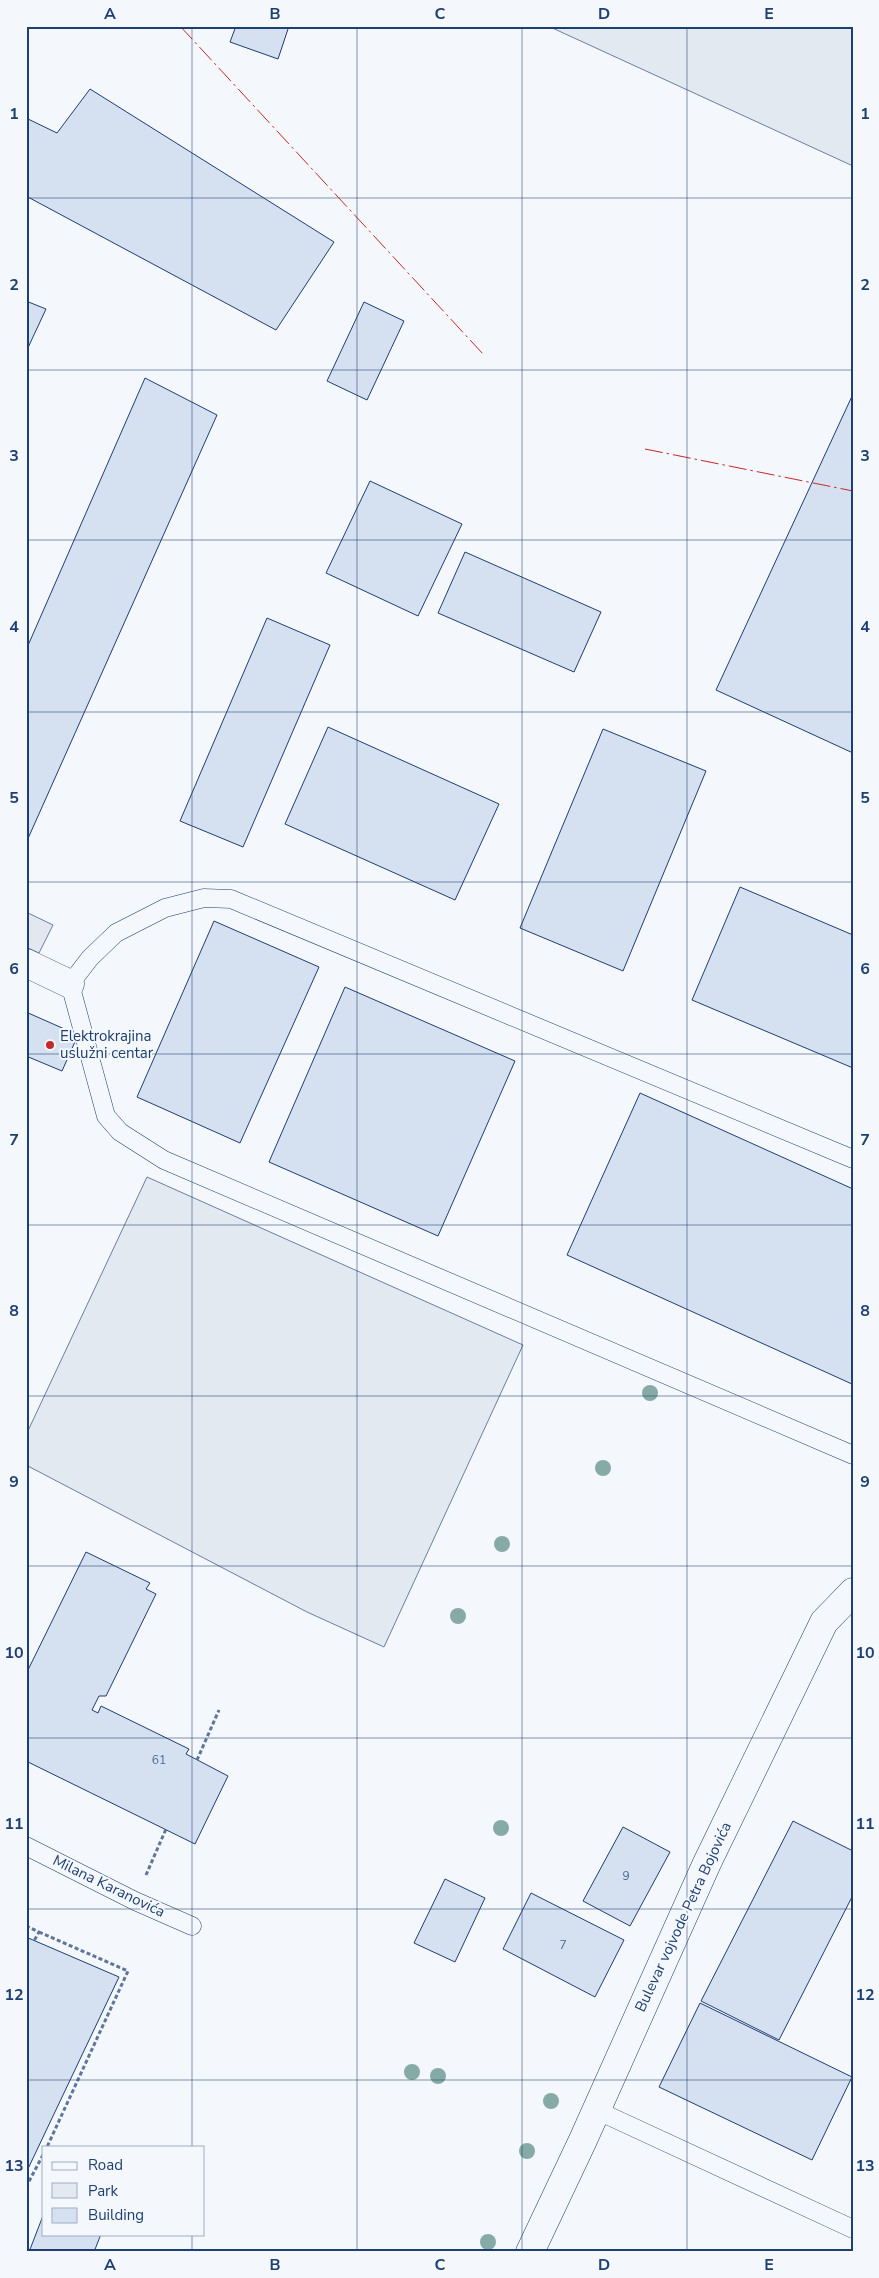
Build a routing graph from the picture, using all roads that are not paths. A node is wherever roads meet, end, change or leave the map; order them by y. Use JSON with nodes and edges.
{"nodes":[{"id":1,"x":26,"y":963,"type":"edge"},
{"id":2,"x":70,"y":984,"type":"junction"},
{"id":3,"x":853,"y":1158,"type":"edge"},
{"id":4,"x":853,"y":1455,"type":"edge"},
{"id":5,"x":853,"y":1592,"type":"edge"},
{"id":6,"x":26,"y":1846,"type":"edge"},
{"id":7,"x":192,"y":1926,"type":"dead end"},
{"id":8,"x":596,"y":2110,"type":"junction"},
{"id":9,"x":853,"y":2229,"type":"edge"},
{"id":10,"x":530,"y":2252,"type":"edge"}],
"edges":[{"from":1,"to":2,"type":"street"},
{"from":2,"to":3,"type":"lane"},
{"from":2,"to":4,"type":"lane"},
{"from":5,"to":8,"type":"street","name":"Bulevar vojvode Petra Bojovića"},
{"from":6,"to":7,"type":"lane","name":"Milana Karanovića"},
{"from":8,"to":9,"type":"lane"},
{"from":8,"to":10,"type":"street","name":"Bulevar vojvode Petra Bojovića"}]}
